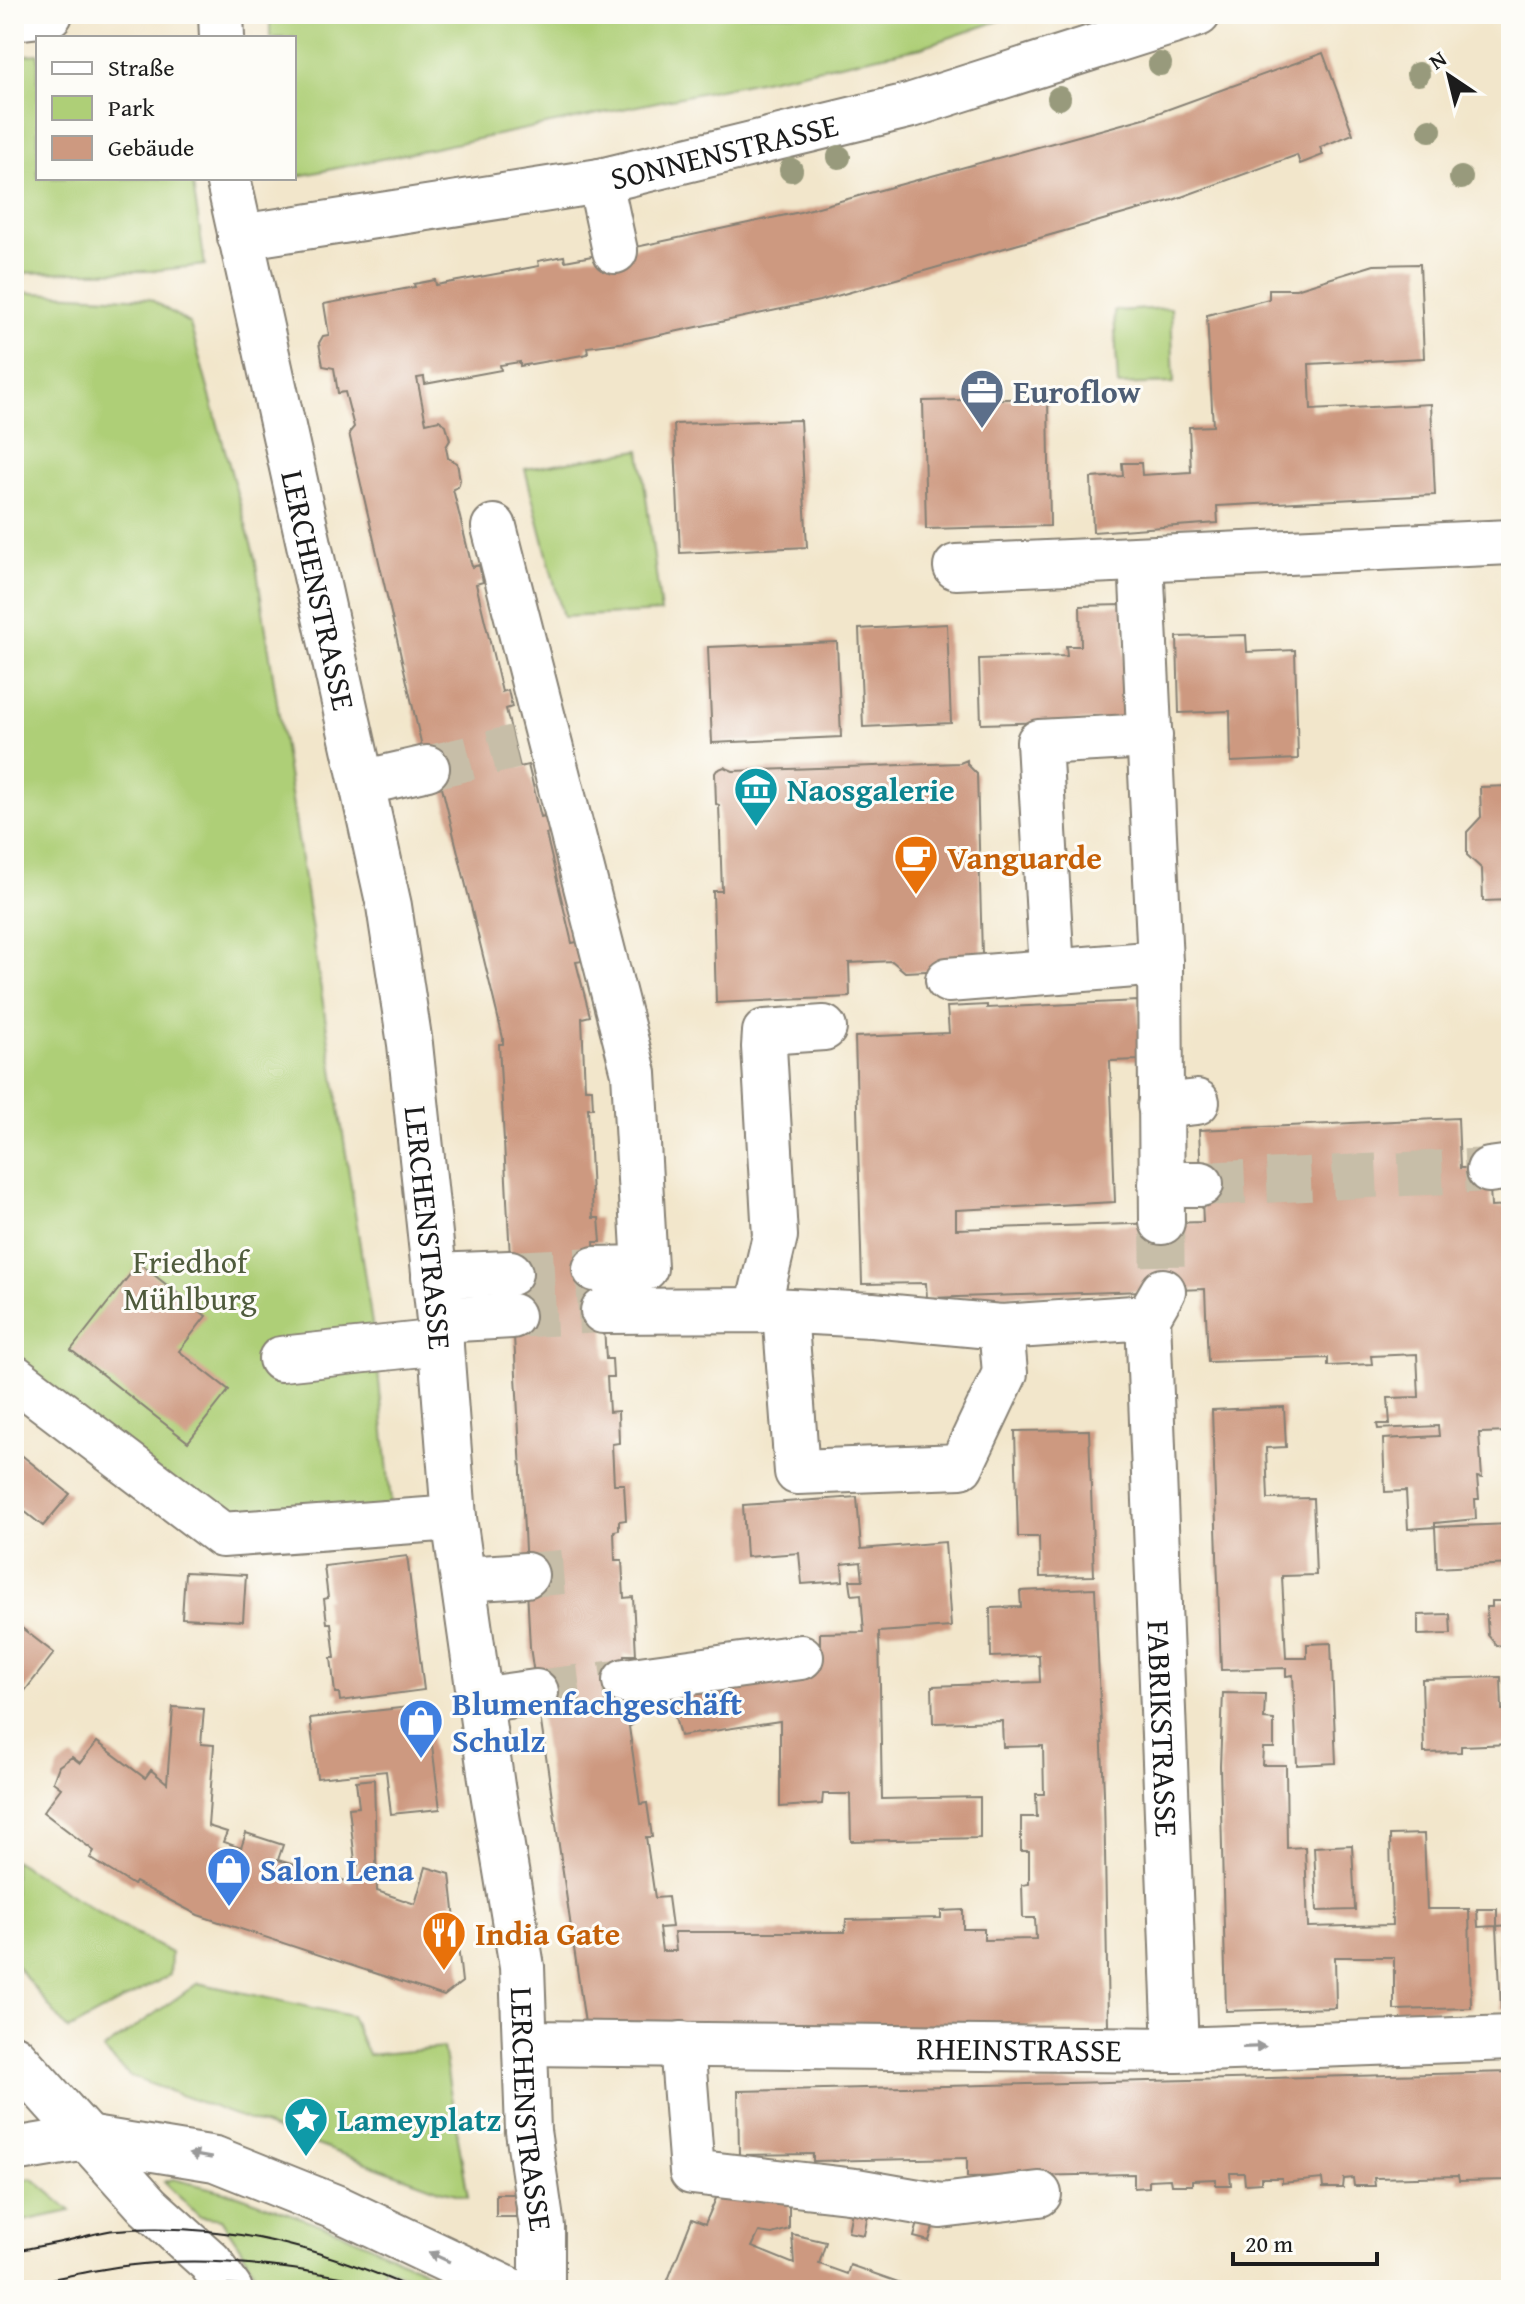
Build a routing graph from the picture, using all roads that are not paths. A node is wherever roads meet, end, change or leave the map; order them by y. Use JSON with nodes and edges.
{"nodes":[{"id":1,"x":50,"y":14,"type":"edge"},
{"id":2,"x":221,"y":14,"type":"edge"},
{"id":3,"x":1198,"y":14,"type":"edge"},
{"id":4,"x":14,"y":18,"type":"edge"},
{"id":5,"x":222,"y":36,"type":"edge"},
{"id":6,"x":228,"y":180,"type":"edge"},
{"id":7,"x":600,"y":181,"type":"junction"},
{"id":8,"x":240,"y":237,"type":"junction"},
{"id":9,"x":615,"y":251,"type":"dead end"},
{"id":10,"x":494,"y":527,"type":"dead end"},
{"id":11,"x":1511,"y":542,"type":"edge"},
{"id":12,"x":1141,"y":559,"type":"junction"},
{"id":13,"x":956,"y":567,"type":"dead end"},
{"id":14,"x":1150,"y":736,"type":"junction"},
{"id":15,"x":427,"y":768,"type":"tunnel mouth"},
{"id":16,"x":362,"y":783,"type":"junction"},
{"id":17,"x":1160,"y":963,"type":"junction"},
{"id":18,"x":1052,"y":971,"type":"junction"},
{"id":19,"x":948,"y":980,"type":"dead end"},
{"id":20,"x":824,"y":1028,"type":"dead end"},
{"id":21,"x":1175,"y":1197,"type":"tunnel mouth"},
{"id":22,"x":510,"y":1273,"type":"tunnel mouth"},
{"id":23,"x":434,"y":1276,"type":"junction"},
{"id":24,"x":773,"y":1310,"type":"junction"},
{"id":25,"x":512,"y":1316,"type":"tunnel mouth"},
{"id":26,"x":1001,"y":1327,"type":"junction"},
{"id":27,"x":440,"y":1331,"type":"junction"},
{"id":28,"x":281,"y":1359,"type":"dead end"},
{"id":29,"x":14,"y":1377,"type":"edge"},
{"id":30,"x":454,"y":1518,"type":"junction"},
{"id":31,"x":526,"y":1575,"type":"tunnel mouth"},
{"id":32,"x":463,"y":1579,"type":"junction"},
{"id":33,"x":801,"y":1657,"type":"dead end"},
{"id":34,"x":625,"y":1681,"type":"tunnel mouth"},
{"id":35,"x":536,"y":1692,"type":"tunnel mouth"},
{"id":36,"x":480,"y":1700,"type":"junction"},
{"id":37,"x":1511,"y":2038,"type":"edge"},
{"id":38,"x":525,"y":2043,"type":"junction"},
{"id":39,"x":682,"y":2044,"type":"junction"},
{"id":40,"x":1176,"y":2050,"type":"junction"},
{"id":41,"x":14,"y":2057,"type":"edge"},
{"id":42,"x":86,"y":2138,"type":"junction"},
{"id":43,"x":14,"y":2150,"type":"edge"},
{"id":44,"x":1039,"y":2194,"type":"dead end"},
{"id":45,"x":230,"y":2290,"type":"edge"},
{"id":46,"x":510,"y":2290,"type":"edge"},
{"id":47,"x":542,"y":2290,"type":"edge"}],
"edges":[{"from":1,"to":4,"type":"street"},
{"from":2,"to":5,"type":"street"},
{"from":3,"to":7,"type":"street","name":"SONNENSTRASSE"},
{"from":6,"to":8,"type":"street","name":"LERCHENSTRASSE"},
{"from":7,"to":8,"type":"street","name":"SONNENSTRASSE"},
{"from":7,"to":9,"type":"street"},
{"from":8,"to":16,"type":"street","name":"LERCHENSTRASSE"},
{"from":10,"to":24,"type":"street"},
{"from":11,"to":12,"type":"street"},
{"from":12,"to":13,"type":"street"},
{"from":12,"to":14,"type":"street"},
{"from":14,"to":17,"type":"street"},
{"from":14,"to":18,"type":"street"},
{"from":15,"to":16,"type":"street"},
{"from":16,"to":23,"type":"street","name":"LERCHENSTRASSE"},
{"from":17,"to":18,"type":"street"},
{"from":17,"to":21,"type":"street"},
{"from":18,"to":19,"type":"street"},
{"from":20,"to":24,"type":"street"},
{"from":22,"to":23,"type":"street"},
{"from":23,"to":27,"type":"street","name":"LERCHENSTRASSE"},
{"from":24,"to":26,"type":"street"},
{"from":24,"to":26,"type":"street"},
{"from":25,"to":27,"type":"street"},
{"from":26,"to":40,"type":"street","name":"FABRIKSTRASSE"},
{"from":27,"to":28,"type":"street"},
{"from":27,"to":30,"type":"street","name":"LERCHENSTRASSE"},
{"from":29,"to":30,"type":"street"},
{"from":30,"to":32,"type":"street","name":"LERCHENSTRASSE"},
{"from":31,"to":32,"type":"street"},
{"from":32,"to":36,"type":"street","name":"LERCHENSTRASSE"},
{"from":33,"to":34,"type":"street"},
{"from":35,"to":36,"type":"street"},
{"from":36,"to":38,"type":"street","name":"LERCHENSTRASSE"},
{"from":40,"to":37,"type":"street","name":"RHEINSTRASSE","one_way":true},
{"from":38,"to":39,"type":"street","name":"RHEINSTRASSE"},
{"from":38,"to":47,"type":"street","name":"LERCHENSTRASSE"},
{"from":39,"to":40,"type":"street","name":"RHEINSTRASSE"},
{"from":39,"to":44,"type":"street"},
{"from":41,"to":42,"type":"street"},
{"from":42,"to":43,"type":"street"},
{"from":42,"to":45,"type":"street"},
{"from":46,"to":42,"type":"street","one_way":true}]}
